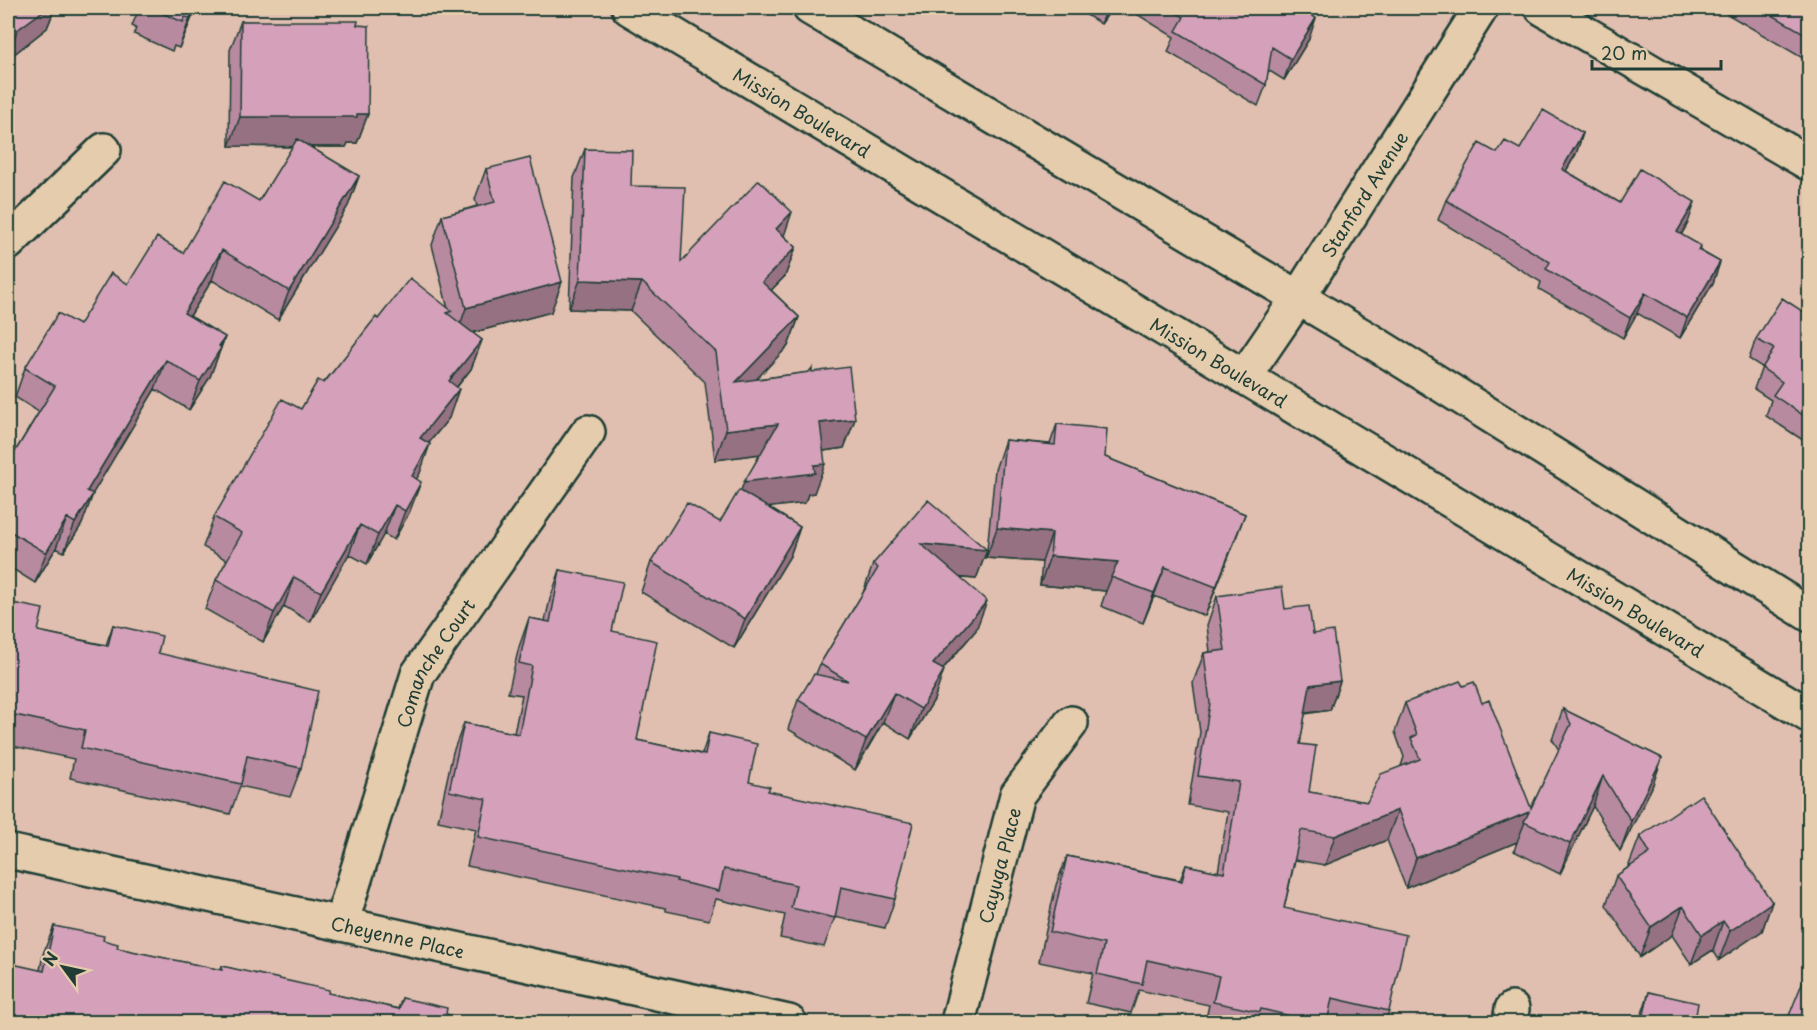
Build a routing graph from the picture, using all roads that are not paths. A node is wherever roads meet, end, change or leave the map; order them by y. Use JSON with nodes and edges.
{"nodes":[{"id":1,"x":628,"y":8,"type":"edge"},
{"id":2,"x":810,"y":8,"type":"edge"},
{"id":3,"x":1481,"y":8,"type":"edge"},
{"id":4,"x":1542,"y":8,"type":"edge"},
{"id":5,"x":104,"y":150,"type":"dead end"},
{"id":6,"x":1809,"y":164,"type":"edge"},
{"id":7,"x":8,"y":243,"type":"edge"},
{"id":8,"x":1298,"y":298,"type":"junction"},
{"id":9,"x":1244,"y":377,"type":"junction"},
{"id":10,"x":588,"y":432,"type":"dead end"},
{"id":11,"x":1809,"y":615,"type":"edge"},
{"id":12,"x":1809,"y":716,"type":"edge"},
{"id":13,"x":1071,"y":723,"type":"dead end"},
{"id":14,"x":8,"y":851,"type":"edge"},
{"id":15,"x":341,"y":924,"type":"junction"},
{"id":16,"x":789,"y":1023,"type":"edge"},
{"id":17,"x":958,"y":1023,"type":"edge"}],
"edges":[{"from":1,"to":9,"type":"street","name":"Mission Boulevard"},
{"from":2,"to":8,"type":"street"},
{"from":3,"to":8,"type":"street","name":"Stanford Avenue"},
{"from":4,"to":6,"type":"street"},
{"from":5,"to":7,"type":"street"},
{"from":8,"to":9,"type":"street","name":"Stanford Avenue"},
{"from":8,"to":11,"type":"street"},
{"from":9,"to":12,"type":"street","name":"Mission Boulevard"},
{"from":10,"to":15,"type":"street","name":"Comanche Court"},
{"from":13,"to":17,"type":"street","name":"Cayuga Place"},
{"from":14,"to":15,"type":"street","name":"Cheyenne Place"},
{"from":15,"to":16,"type":"street","name":"Cheyenne Place"}]}
